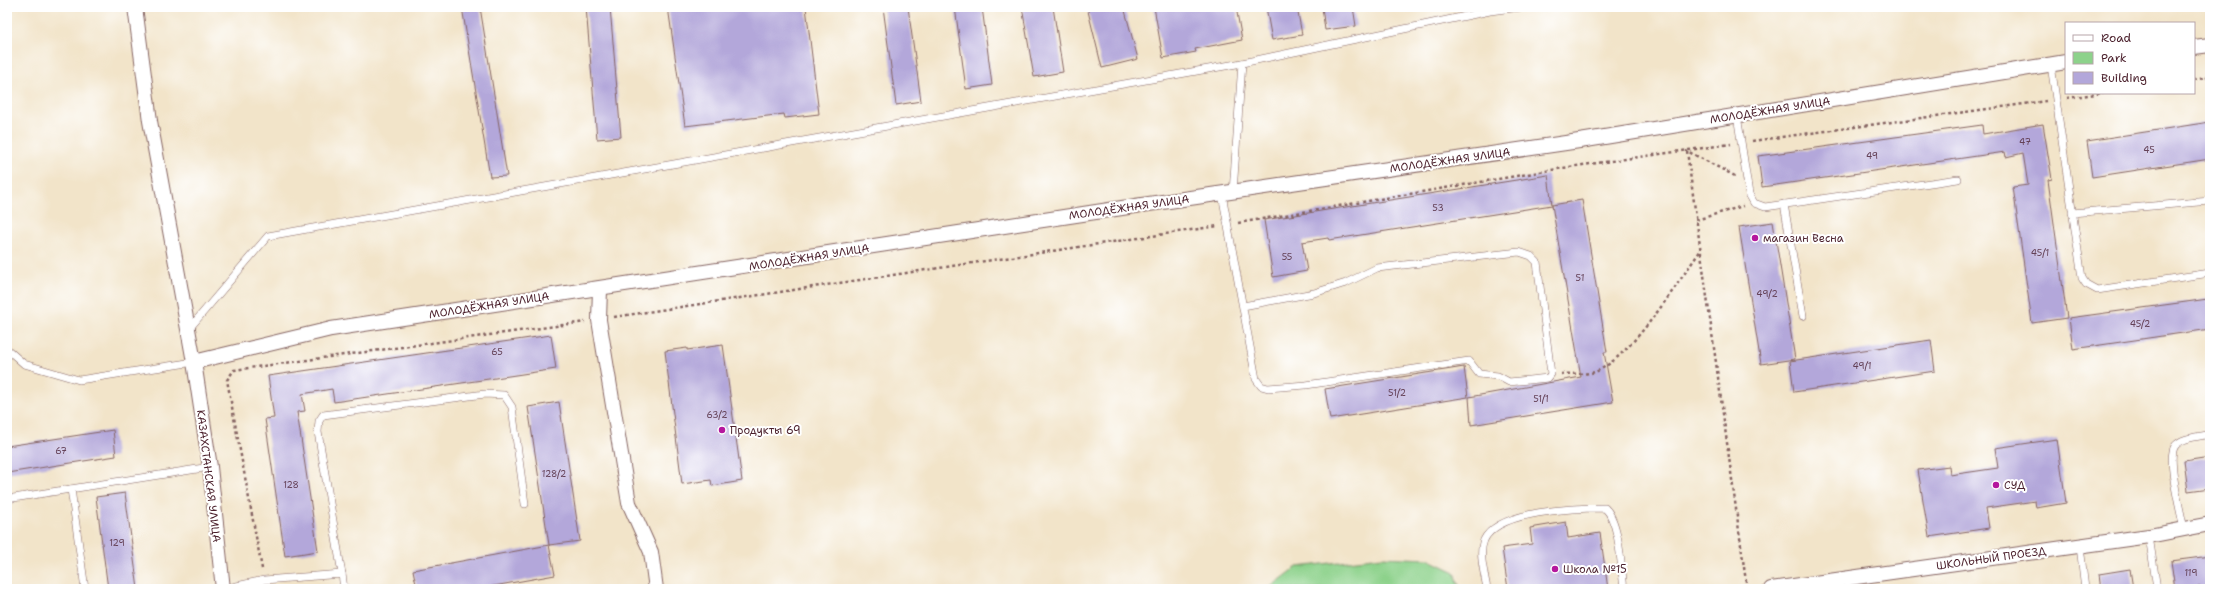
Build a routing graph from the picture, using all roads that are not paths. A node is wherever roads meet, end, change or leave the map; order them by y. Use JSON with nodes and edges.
{"nodes":[{"id":1,"x":135,"y":7,"type":"edge"},
{"id":2,"x":1521,"y":7,"type":"edge"},
{"id":3,"x":1489,"y":9,"type":"edge"},
{"id":4,"x":2210,"y":45,"type":"edge"},
{"id":5,"x":2195,"y":47,"type":"edge"},
{"id":6,"x":1242,"y":62,"type":"junction"},
{"id":7,"x":2065,"y":62,"type":"edge"},
{"id":8,"x":2051,"y":65,"type":"junction"},
{"id":9,"x":1737,"y":115,"type":"junction"},
{"id":10,"x":1958,"y":179,"type":"dead end"},
{"id":11,"x":1228,"y":193,"type":"junction"},
{"id":12,"x":2210,"y":201,"type":"edge"},
{"id":13,"x":1784,"y":204,"type":"junction"},
{"id":14,"x":2072,"y":213,"type":"junction"},
{"id":15,"x":2210,"y":273,"type":"edge"},
{"id":16,"x":600,"y":289,"type":"junction"},
{"id":17,"x":1243,"y":306,"type":"junction"},
{"id":18,"x":1803,"y":316,"type":"dead end"},
{"id":19,"x":188,"y":331,"type":"junction"},
{"id":20,"x":7,"y":349,"type":"edge"},
{"id":21,"x":194,"y":362,"type":"junction"},
{"id":22,"x":2210,"y":434,"type":"edge"},
{"id":23,"x":210,"y":467,"type":"junction"},
{"id":24,"x":70,"y":489,"type":"junction"},
{"id":25,"x":7,"y":499,"type":"edge"},
{"id":26,"x":525,"y":504,"type":"dead end"},
{"id":27,"x":2210,"y":524,"type":"edge"},
{"id":28,"x":2184,"y":529,"type":"junction"},
{"id":29,"x":2149,"y":536,"type":"junction"},
{"id":30,"x":2080,"y":546,"type":"junction"},
{"id":31,"x":342,"y":574,"type":"junction"},
{"id":32,"x":85,"y":589,"type":"edge"},
{"id":33,"x":223,"y":589,"type":"edge"},
{"id":34,"x":344,"y":589,"type":"edge"},
{"id":35,"x":656,"y":589,"type":"edge"},
{"id":36,"x":1487,"y":589,"type":"edge"},
{"id":37,"x":1624,"y":589,"type":"edge"},
{"id":38,"x":1771,"y":589,"type":"edge"},
{"id":39,"x":2084,"y":589,"type":"edge"},
{"id":40,"x":2157,"y":589,"type":"edge"}],
"edges":[{"from":1,"to":19,"type":"street","name":"КАЗАХСТАНСКАЯ УЛИЦА"},
{"from":2,"to":3,"type":"lane"},
{"from":3,"to":6,"type":"lane"},
{"from":4,"to":5,"type":"street"},
{"from":6,"to":11,"type":"lane"},
{"from":6,"to":19,"type":"lane"},
{"from":7,"to":8,"type":"street","name":"МОЛОДЁЖНАЯ УЛИЦА"},
{"from":8,"to":9,"type":"street","name":"МОЛОДЁЖНАЯ УЛИЦА"},
{"from":8,"to":14,"type":"lane"},
{"from":9,"to":11,"type":"street","name":"МОЛОДЁЖНАЯ УЛИЦА"},
{"from":9,"to":13,"type":"lane"},
{"from":10,"to":13,"type":"lane"},
{"from":11,"to":16,"type":"street","name":"МОЛОДЁЖНАЯ УЛИЦА"},
{"from":11,"to":17,"type":"lane"},
{"from":12,"to":14,"type":"lane"},
{"from":13,"to":18,"type":"lane"},
{"from":14,"to":15,"type":"lane"},
{"from":16,"to":21,"type":"street","name":"МОЛОДЁЖНАЯ УЛИЦА"},
{"from":16,"to":35,"type":"street"},
{"from":17,"to":17,"type":"lane"},
{"from":19,"to":21,"type":"street","name":"КАЗАХСТАНСКАЯ УЛИЦА"},
{"from":20,"to":21,"type":"lane"},
{"from":21,"to":23,"type":"street","name":"КАЗАХСТАНСКАЯ УЛИЦА"},
{"from":22,"to":28,"type":"lane"},
{"from":23,"to":24,"type":"lane"},
{"from":23,"to":33,"type":"street","name":"КАЗАХСТАНСКАЯ УЛИЦА"},
{"from":24,"to":25,"type":"lane"},
{"from":24,"to":32,"type":"lane"},
{"from":26,"to":31,"type":"lane"},
{"from":27,"to":28,"type":"street","name":"ШКОЛЬНЫЙ ПРОЕЗД"},
{"from":28,"to":29,"type":"street","name":"ШКОЛЬНЫЙ ПРОЕЗД"},
{"from":29,"to":30,"type":"street","name":"ШКОЛЬНЫЙ ПРОЕЗД"},
{"from":29,"to":40,"type":"lane"},
{"from":30,"to":38,"type":"street","name":"ШКОЛЬНЫЙ ПРОЕЗД"},
{"from":30,"to":39,"type":"lane"},
{"from":31,"to":33,"type":"lane"},
{"from":31,"to":34,"type":"lane"},
{"from":36,"to":37,"type":"lane"}]}
